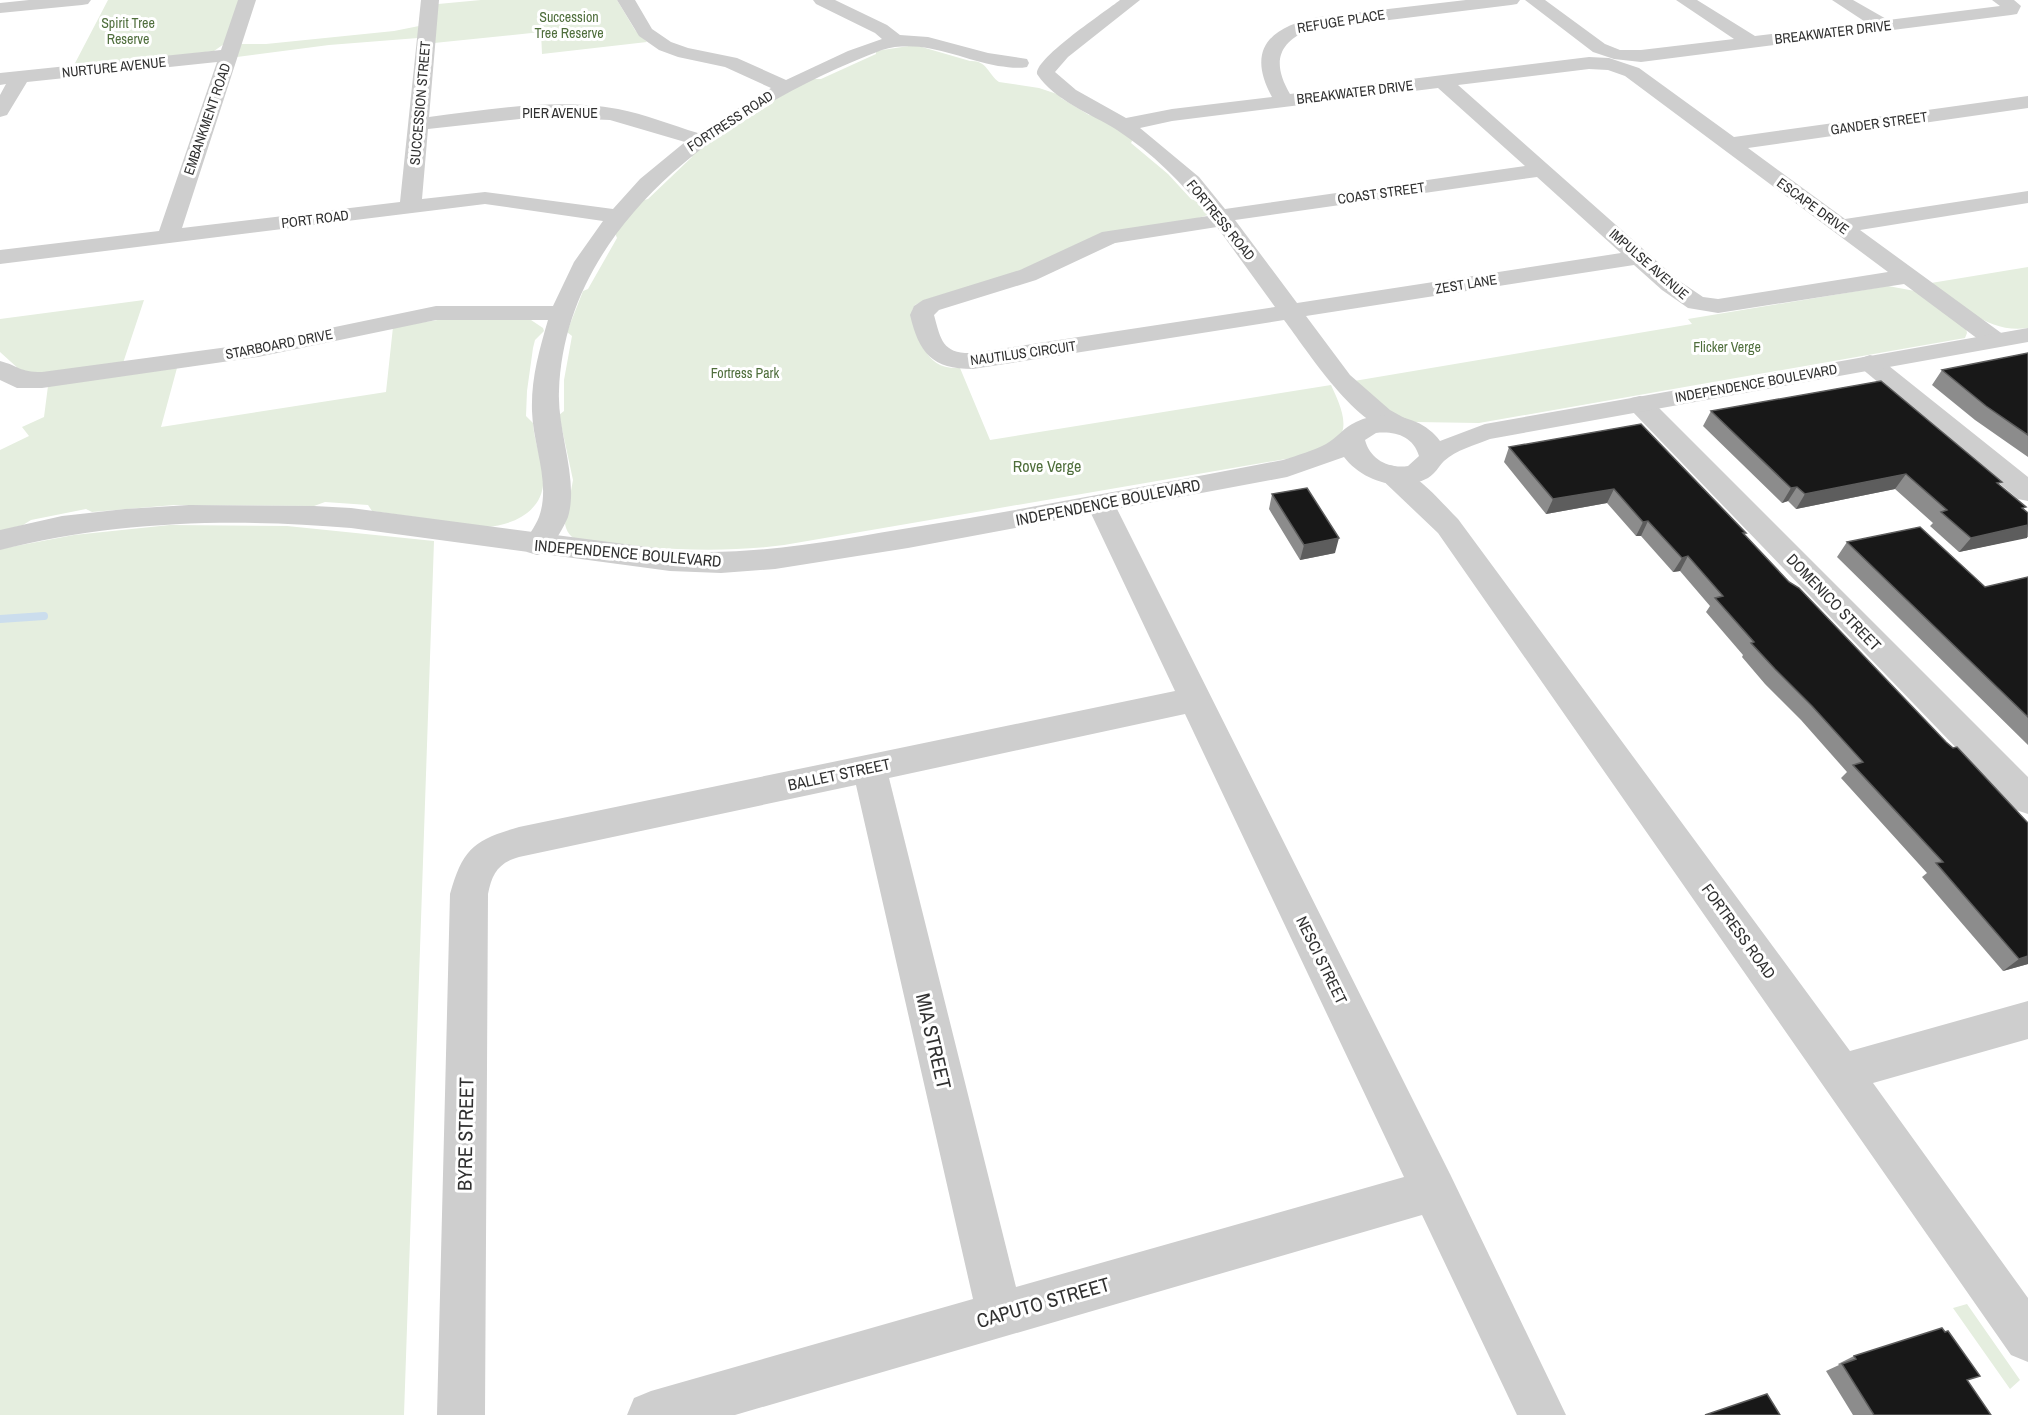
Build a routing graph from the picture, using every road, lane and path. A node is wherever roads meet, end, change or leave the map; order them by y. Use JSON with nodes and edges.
{"nodes":[{"id":1,"x":82,"y":0,"type":"edge"},
{"id":2,"x":247,"y":0,"type":"edge"},
{"id":3,"x":429,"y":0,"type":"edge"},
{"id":4,"x":626,"y":0,"type":"edge"},
{"id":5,"x":822,"y":0,"type":"edge"},
{"id":6,"x":1131,"y":0,"type":"edge"},
{"id":7,"x":1359,"y":0,"type":"edge"},
{"id":8,"x":1511,"y":0,"type":"edge"},
{"id":9,"x":1534,"y":0,"type":"edge"},
{"id":10,"x":1685,"y":0,"type":"edge"},
{"id":11,"x":1841,"y":0,"type":"edge"},
{"id":12,"x":0,"y":8,"type":"edge"},
{"id":13,"x":2007,"y":9,"type":"edge"},
{"id":14,"x":1376,"y":15,"type":"junction"},
{"id":15,"x":1886,"y":26,"type":"junction"},
{"id":16,"x":896,"y":41,"type":"junction"},
{"id":17,"x":1751,"y":42,"type":"junction"},
{"id":18,"x":228,"y":55,"type":"junction"},
{"id":19,"x":979,"y":56,"type":"junction"},
{"id":20,"x":1615,"y":59,"type":"junction"},
{"id":21,"x":1033,"y":73,"type":"junction"},
{"id":22,"x":20,"y":77,"type":"junction"},
{"id":23,"x":0,"y":79,"type":"edge"},
{"id":24,"x":1442,"y":81,"type":"junction"},
{"id":25,"x":785,"y":87,"type":"junction"},
{"id":26,"x":1284,"y":101,"type":"junction"},
{"id":27,"x":2028,"y":102,"type":"edge"},
{"id":28,"x":2003,"y":106,"type":"junction"},
{"id":29,"x":0,"y":111,"type":"edge"},
{"id":30,"x":2028,"y":120,"type":"edge"},
{"id":31,"x":418,"y":124,"type":"junction"},
{"id":32,"x":1123,"y":125,"type":"junction"},
{"id":33,"x":698,"y":139,"type":"junction"},
{"id":34,"x":1730,"y":144,"type":"junction"},
{"id":35,"x":1542,"y":170,"type":"junction"},
{"id":36,"x":2028,"y":197,"type":"edge"},
{"id":37,"x":410,"y":207,"type":"junction"},
{"id":38,"x":617,"y":216,"type":"junction"},
{"id":39,"x":1222,"y":218,"type":"junction"},
{"id":40,"x":1841,"y":226,"type":"junction"},
{"id":41,"x":168,"y":237,"type":"junction"},
{"id":42,"x":4,"y":257,"type":"edge"},
{"id":43,"x":1639,"y":257,"type":"junction"},
{"id":44,"x":1908,"y":276,"type":"junction"},
{"id":45,"x":1292,"y":311,"type":"junction"},
{"id":46,"x":562,"y":313,"type":"junction"},
{"id":47,"x":2028,"y":334,"type":"edge"},
{"id":48,"x":1995,"y":340,"type":"junction"},
{"id":49,"x":1870,"y":363,"type":"junction"},
{"id":50,"x":0,"y":369,"type":"edge"},
{"id":51,"x":1341,"y":380,"type":"junction"},
{"id":52,"x":1640,"y":405,"type":"junction"},
{"id":53,"x":1405,"y":428,"type":"junction"},
{"id":54,"x":1485,"y":432,"type":"junction"},
{"id":55,"x":1353,"y":438,"type":"junction"},
{"id":56,"x":1432,"y":460,"type":"junction"},
{"id":57,"x":1287,"y":468,"type":"junction"},
{"id":58,"x":1383,"y":472,"type":"junction"},
{"id":59,"x":2028,"y":492,"type":"edge"},
{"id":60,"x":1101,"y":505,"type":"junction"},
{"id":61,"x":1448,"y":526,"type":"junction"},
{"id":62,"x":0,"y":540,"type":"edge"},
{"id":63,"x":525,"y":544,"type":"junction"},
{"id":64,"x":1196,"y":699,"type":"junction"},
{"id":65,"x":869,"y":768,"type":"junction"},
{"id":66,"x":2028,"y":800,"type":"edge"},
{"id":67,"x":484,"y":856,"type":"joint"},
{"id":68,"x":2028,"y":1020,"type":"edge"},
{"id":69,"x":1841,"y":1072,"type":"junction"},
{"id":70,"x":1434,"y":1190,"type":"junction"},
{"id":71,"x":1000,"y":1315,"type":"junction"},
{"id":72,"x":2028,"y":1338,"type":"edge"},
{"id":73,"x":461,"y":1415,"type":"edge"},
{"id":74,"x":651,"y":1415,"type":"edge"},
{"id":75,"x":1542,"y":1415,"type":"edge"}],
"edges":[{"from":1,"to":12,"type":"street"},
{"from":2,"to":18,"type":"street","name":"EMBANKMENT ROAD"},
{"from":3,"to":31,"type":"street","name":"SUCCESSION STREET"},
{"from":4,"to":25,"type":"street"},
{"from":5,"to":16,"type":"street"},
{"from":6,"to":21,"type":"street"},
{"from":7,"to":14,"type":"street"},
{"from":8,"to":14,"type":"street","name":"REFUGE PLACE"},
{"from":9,"to":20,"type":"street","name":"ESCAPE DRIVE"},
{"from":10,"to":17,"type":"street"},
{"from":11,"to":15,"type":"street"},
{"from":13,"to":15,"type":"street","name":"BREAKWATER DRIVE"},
{"from":14,"to":26,"type":"street","name":"REFUGE PLACE"},
{"from":15,"to":17,"type":"street","name":"BREAKWATER DRIVE"},
{"from":16,"to":19,"type":"street","name":"FORTRESS ROAD"},
{"from":16,"to":25,"type":"street","name":"FORTRESS ROAD"},
{"from":17,"to":20,"type":"street","name":"BREAKWATER DRIVE"},
{"from":18,"to":22,"type":"street","name":"NURTURE AVENUE"},
{"from":18,"to":41,"type":"street","name":"EMBANKMENT ROAD"},
{"from":19,"to":21,"type":"street","name":"FORTRESS ROAD"},
{"from":19,"to":21,"type":"street","name":"FORTRESS ROAD"},
{"from":20,"to":24,"type":"street","name":"BREAKWATER DRIVE"},
{"from":20,"to":34,"type":"street","name":"ESCAPE DRIVE"},
{"from":21,"to":32,"type":"street","name":"FORTRESS ROAD"},
{"from":22,"to":23,"type":"street","name":"NURTURE AVENUE"},
{"from":22,"to":29,"type":"street"},
{"from":24,"to":26,"type":"street","name":"BREAKWATER DRIVE"},
{"from":24,"to":35,"type":"street","name":"IMPULSE AVENUE"},
{"from":25,"to":33,"type":"street","name":"FORTRESS ROAD"},
{"from":26,"to":32,"type":"street","name":"BREAKWATER DRIVE"},
{"from":27,"to":28,"type":"street","name":"GANDER STREET"},
{"from":28,"to":30,"type":"street"},
{"from":28,"to":34,"type":"street","name":"GANDER STREET"},
{"from":31,"to":33,"type":"street","name":"PIER AVENUE"},
{"from":31,"to":37,"type":"street","name":"SUCCESSION STREET"},
{"from":32,"to":39,"type":"street","name":"FORTRESS ROAD"},
{"from":33,"to":38,"type":"street","name":"FORTRESS ROAD"},
{"from":34,"to":40,"type":"street","name":"ESCAPE DRIVE"},
{"from":35,"to":39,"type":"street","name":"COAST STREET"},
{"from":35,"to":43,"type":"street","name":"IMPULSE AVENUE"},
{"from":36,"to":40,"type":"street"},
{"from":37,"to":38,"type":"street","name":"PORT ROAD"},
{"from":37,"to":41,"type":"street","name":"PORT ROAD"},
{"from":38,"to":46,"type":"street","name":"FORTRESS ROAD"},
{"from":39,"to":45,"type":"street","name":"FORTRESS ROAD"},
{"from":39,"to":45,"type":"street","name":"NAUTILUS CIRCUIT"},
{"from":40,"to":44,"type":"street","name":"ESCAPE DRIVE"},
{"from":41,"to":42,"type":"street","name":"PORT ROAD"},
{"from":43,"to":44,"type":"street","name":"IMPULSE AVENUE"},
{"from":43,"to":45,"type":"street","name":"ZEST LANE"},
{"from":44,"to":48,"type":"street","name":"ESCAPE DRIVE"},
{"from":45,"to":51,"type":"street","name":"FORTRESS ROAD"},
{"from":46,"to":50,"type":"street","name":"STARBOARD DRIVE"},
{"from":46,"to":63,"type":"street","name":"FORTRESS ROAD"},
{"from":47,"to":48,"type":"street","name":"INDEPENDENCE BOULEVARD"},
{"from":48,"to":49,"type":"street","name":"INDEPENDENCE BOULEVARD"},
{"from":49,"to":52,"type":"street","name":"INDEPENDENCE BOULEVARD"},
{"from":49,"to":59,"type":"street"},
{"from":51,"to":53,"type":"street","name":"FORTRESS ROAD"},
{"from":51,"to":55,"type":"street","name":"FORTRESS ROAD"},
{"from":52,"to":54,"type":"street","name":"INDEPENDENCE BOULEVARD"},
{"from":52,"to":66,"type":"street","name":"DOMENICO STREET"},
{"from":53,"to":54,"type":"street","name":"INDEPENDENCE BOULEVARD"},
{"from":53,"to":55,"type":"street"},
{"from":53,"to":56,"type":"street"},
{"from":54,"to":56,"type":"street","name":"INDEPENDENCE BOULEVARD"},
{"from":55,"to":57,"type":"street","name":"INDEPENDENCE BOULEVARD"},
{"from":55,"to":58,"type":"street"},
{"from":56,"to":58,"type":"street"},
{"from":56,"to":61,"type":"street","name":"FORTRESS ROAD"},
{"from":57,"to":58,"type":"street","name":"INDEPENDENCE BOULEVARD"},
{"from":57,"to":60,"type":"street","name":"INDEPENDENCE BOULEVARD"},
{"from":58,"to":61,"type":"street","name":"FORTRESS ROAD"},
{"from":60,"to":63,"type":"street","name":"INDEPENDENCE BOULEVARD"},
{"from":60,"to":64,"type":"street","name":"NESCI STREET"},
{"from":61,"to":69,"type":"street","name":"FORTRESS ROAD"},
{"from":62,"to":63,"type":"street","name":"INDEPENDENCE BOULEVARD"},
{"from":64,"to":65,"type":"street","name":"BALLET STREET"},
{"from":64,"to":70,"type":"street","name":"NESCI STREET"},
{"from":65,"to":67,"type":"street","name":"BALLET STREET"},
{"from":65,"to":71,"type":"street","name":"MIA STREET"},
{"from":67,"to":73,"type":"street","name":"BYRE STREET"},
{"from":68,"to":69,"type":"street"},
{"from":69,"to":72,"type":"street","name":"FORTRESS ROAD"},
{"from":70,"to":71,"type":"street","name":"CAPUTO STREET"},
{"from":70,"to":75,"type":"street","name":"NESCI STREET"},
{"from":71,"to":74,"type":"street","name":"CAPUTO STREET"}]}
